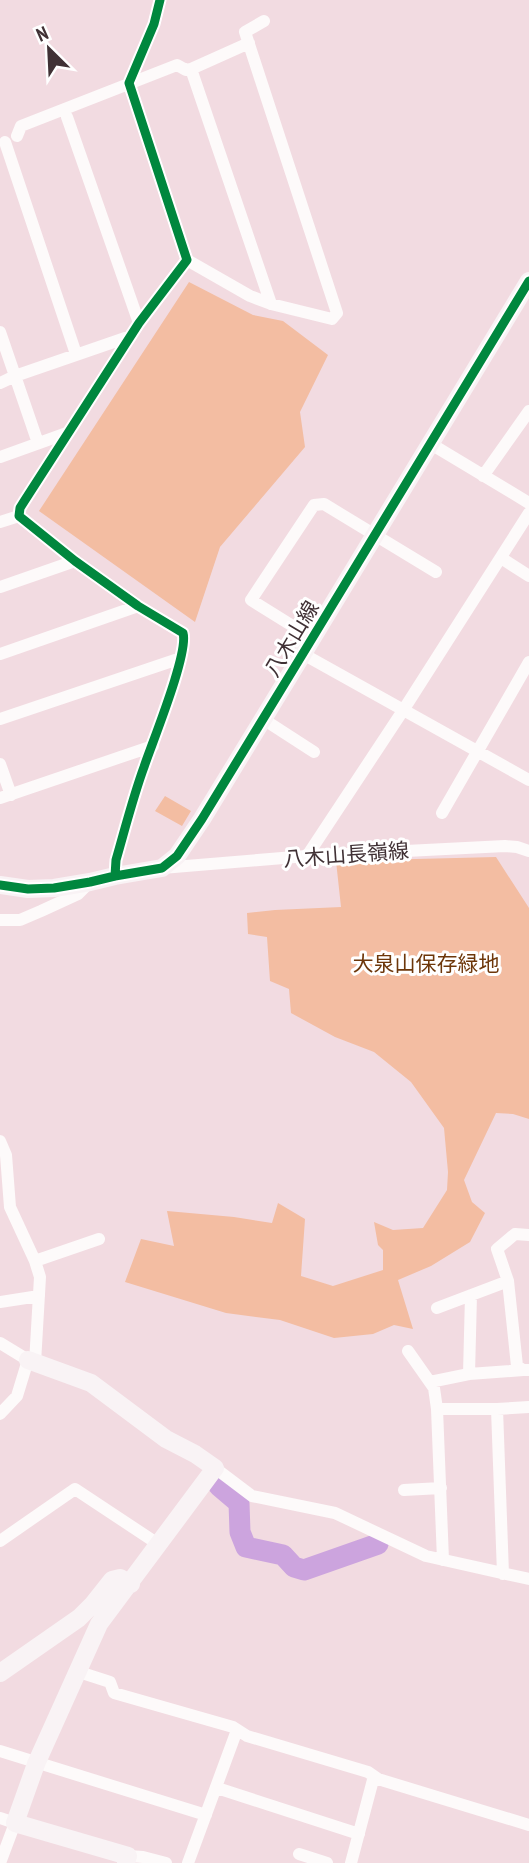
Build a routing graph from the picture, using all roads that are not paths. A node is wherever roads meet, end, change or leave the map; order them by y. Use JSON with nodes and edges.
{"nodes":[{"id":1,"x":160,"y":0,"type":"edge"},
{"id":2,"x":264,"y":22,"type":"dead end"},
{"id":3,"x":249,"y":43,"type":"junction"},
{"id":4,"x":191,"y":69,"type":"junction"},
{"id":5,"x":129,"y":83,"type":"junction"},
{"id":6,"x":66,"y":117,"type":"junction"},
{"id":7,"x":7,"y":141,"type":"edge"},
{"id":8,"x":187,"y":260,"type":"junction"},
{"id":9,"x":529,"y":281,"type":"edge"},
{"id":10,"x":271,"y":304,"type":"junction"},
{"id":11,"x":139,"y":323,"type":"junction"},
{"id":12,"x":0,"y":332,"type":"edge"},
{"id":13,"x":131,"y":336,"type":"junction"},
{"id":14,"x":76,"y":354,"type":"junction"},
{"id":15,"x":15,"y":376,"type":"junction"},
{"id":16,"x":0,"y":383,"type":"edge"},
{"id":17,"x":529,"y":411,"type":"edge"},
{"id":18,"x":67,"y":433,"type":"junction"},
{"id":19,"x":38,"y":443,"type":"junction"},
{"id":20,"x":431,"y":444,"type":"junction"},
{"id":21,"x":0,"y":457,"type":"edge"},
{"id":22,"x":483,"y":476,"type":"junction"},
{"id":23,"x":529,"y":503,"type":"edge"},
{"id":24,"x":529,"y":513,"type":"edge"},
{"id":25,"x":19,"y":516,"type":"junction"},
{"id":26,"x":0,"y":522,"type":"edge"},
{"id":27,"x":376,"y":534,"type":"junction"},
{"id":28,"x":501,"y":558,"type":"junction"},
{"id":29,"x":75,"y":561,"type":"junction"},
{"id":30,"x":436,"y":572,"type":"dead end"},
{"id":31,"x":529,"y":576,"type":"edge"},
{"id":32,"x":0,"y":587,"type":"edge"},
{"id":33,"x":138,"y":606,"type":"junction"},
{"id":34,"x":312,"y":638,"type":"junction"},
{"id":35,"x":0,"y":654,"type":"edge"},
{"id":36,"x":303,"y":654,"type":"junction"},
{"id":37,"x":181,"y":658,"type":"junction"},
{"id":38,"x":529,"y":663,"type":"edge"},
{"id":39,"x":404,"y":709,"type":"junction"},
{"id":40,"x":0,"y":719,"type":"edge"},
{"id":41,"x":263,"y":719,"type":"junction"},
{"id":42,"x":153,"y":746,"type":"junction"},
{"id":43,"x":478,"y":751,"type":"junction"},
{"id":44,"x":314,"y":752,"type":"dead end"},
{"id":45,"x":0,"y":764,"type":"edge"},
{"id":46,"x":529,"y":780,"type":"edge"},
{"id":47,"x":5,"y":796,"type":"edge"},
{"id":48,"x":443,"y":813,"type":"dead end"},
{"id":49,"x":529,"y":851,"type":"edge"},
{"id":50,"x":307,"y":856,"type":"junction"},
{"id":51,"x":162,"y":868,"type":"junction"},
{"id":52,"x":115,"y":876,"type":"junction"},
{"id":53,"x":90,"y":882,"type":"junction"},
{"id":54,"x":0,"y":885,"type":"edge"},
{"id":55,"x":0,"y":920,"type":"edge"},
{"id":56,"x":0,"y":1141,"type":"edge"},
{"id":57,"x":529,"y":1235,"type":"edge"},
{"id":58,"x":99,"y":1239,"type":"dead end"},
{"id":59,"x":35,"y":1261,"type":"junction"},
{"id":60,"x":508,"y":1281,"type":"junction"},
{"id":61,"x":471,"y":1295,"type":"junction"},
{"id":62,"x":39,"y":1296,"type":"junction"},
{"id":63,"x":0,"y":1302,"type":"edge"},
{"id":64,"x":436,"y":1308,"type":"dead end"},
{"id":65,"x":0,"y":1343,"type":"edge"},
{"id":66,"x":408,"y":1351,"type":"dead end"},
{"id":67,"x":31,"y":1362,"type":"junction"},
{"id":68,"x":526,"y":1370,"type":"edge"},
{"id":69,"x":469,"y":1374,"type":"junction"},
{"id":70,"x":430,"y":1382,"type":"junction"},
{"id":71,"x":529,"y":1407,"type":"edge"},
{"id":72,"x":437,"y":1409,"type":"junction"},
{"id":73,"x":497,"y":1409,"type":"junction"},
{"id":74,"x":0,"y":1413,"type":"edge"},
{"id":75,"x":215,"y":1468,"type":"junction"},
{"id":76,"x":441,"y":1488,"type":"junction"},
{"id":77,"x":404,"y":1490,"type":"dead end"},
{"id":78,"x":0,"y":1541,"type":"edge"},
{"id":79,"x":158,"y":1544,"type":"junction"},
{"id":80,"x":443,"y":1560,"type":"junction"},
{"id":81,"x":503,"y":1574,"type":"junction"},
{"id":82,"x":529,"y":1579,"type":"edge"},
{"id":83,"x":131,"y":1584,"type":"junction"},
{"id":84,"x":79,"y":1672,"type":"junction"},
{"id":85,"x":0,"y":1673,"type":"edge"},
{"id":86,"x":237,"y":1730,"type":"junction"},
{"id":87,"x":0,"y":1752,"type":"edge"},
{"id":88,"x":36,"y":1764,"type":"junction"},
{"id":89,"x":374,"y":1776,"type":"junction"},
{"id":90,"x":217,"y":1787,"type":"junction"},
{"id":91,"x":206,"y":1815,"type":"junction"},
{"id":92,"x":8,"y":1820,"type":"edge"},
{"id":93,"x":529,"y":1825,"type":"edge"},
{"id":94,"x":359,"y":1834,"type":"junction"},
{"id":95,"x":299,"y":1854,"type":"dead end"},
{"id":96,"x":127,"y":1859,"type":"edge"},
{"id":97,"x":0,"y":1863,"type":"edge"},
{"id":98,"x":166,"y":1863,"type":"edge"},
{"id":99,"x":188,"y":1863,"type":"edge"},
{"id":100,"x":327,"y":1863,"type":"edge"},
{"id":101,"x":351,"y":1863,"type":"edge"}],
"edges":[{"from":1,"to":5,"type":"street"},
{"from":2,"to":3,"type":"street"},
{"from":3,"to":4,"type":"street"},
{"from":3,"to":10,"type":"street"},
{"from":4,"to":5,"type":"street"},
{"from":4,"to":10,"type":"street"},
{"from":5,"to":6,"type":"street"},
{"from":5,"to":7,"type":"street"},
{"from":5,"to":8,"type":"street"},
{"from":6,"to":7,"type":"street"},
{"from":6,"to":11,"type":"street"},
{"from":7,"to":14,"type":"street"},
{"from":8,"to":10,"type":"street"},
{"from":8,"to":11,"type":"street"},
{"from":9,"to":20,"type":"street","name":"八木山線"},
{"from":11,"to":13,"type":"street"},
{"from":12,"to":15,"type":"street"},
{"from":13,"to":14,"type":"street"},
{"from":13,"to":18,"type":"street"},
{"from":14,"to":15,"type":"street"},
{"from":15,"to":16,"type":"street"},
{"from":15,"to":19,"type":"street"},
{"from":17,"to":22,"type":"street"},
{"from":18,"to":19,"type":"street"},
{"from":18,"to":25,"type":"street"},
{"from":19,"to":21,"type":"street"},
{"from":20,"to":22,"type":"street"},
{"from":20,"to":27,"type":"street","name":"八木山線"},
{"from":22,"to":23,"type":"street"},
{"from":24,"to":28,"type":"street"},
{"from":25,"to":26,"type":"street"},
{"from":25,"to":29,"type":"street"},
{"from":27,"to":30,"type":"street"},
{"from":27,"to":34,"type":"street","name":"八木山線"},
{"from":27,"to":34,"type":"street"},
{"from":28,"to":31,"type":"street"},
{"from":28,"to":39,"type":"street"},
{"from":29,"to":32,"type":"street"},
{"from":29,"to":33,"type":"street"},
{"from":33,"to":35,"type":"street"},
{"from":33,"to":37,"type":"street"},
{"from":34,"to":36,"type":"street","name":"八木山線"},
{"from":36,"to":39,"type":"street"},
{"from":36,"to":41,"type":"street","name":"八木山線"},
{"from":37,"to":40,"type":"street"},
{"from":37,"to":42,"type":"street"},
{"from":38,"to":43,"type":"street"},
{"from":39,"to":43,"type":"street"},
{"from":39,"to":50,"type":"street"},
{"from":41,"to":44,"type":"street"},
{"from":41,"to":51,"type":"street","name":"八木山線"},
{"from":42,"to":47,"type":"street"},
{"from":42,"to":52,"type":"street"},
{"from":43,"to":46,"type":"street"},
{"from":43,"to":48,"type":"street"},
{"from":45,"to":47,"type":"street"},
{"from":49,"to":50,"type":"street","name":"八木山長嶺線"},
{"from":50,"to":51,"type":"street","name":"八木山長嶺線"},
{"from":51,"to":52,"type":"street"},
{"from":52,"to":53,"type":"street"},
{"from":53,"to":54,"type":"street"},
{"from":53,"to":55,"type":"street"},
{"from":56,"to":59,"type":"street"},
{"from":57,"to":60,"type":"street"},
{"from":58,"to":59,"type":"street"},
{"from":59,"to":62,"type":"street"},
{"from":60,"to":61,"type":"street"},
{"from":60,"to":68,"type":"street"},
{"from":61,"to":64,"type":"street"},
{"from":61,"to":69,"type":"street"},
{"from":62,"to":63,"type":"street"},
{"from":62,"to":67,"type":"street"},
{"from":65,"to":67,"type":"street"},
{"from":66,"to":70,"type":"street"},
{"from":67,"to":74,"type":"street"},
{"from":67,"to":75,"type":"street"},
{"from":68,"to":69,"type":"street"},
{"from":69,"to":70,"type":"street"},
{"from":70,"to":72,"type":"street"},
{"from":71,"to":73,"type":"street"},
{"from":72,"to":73,"type":"street"},
{"from":72,"to":76,"type":"street"},
{"from":73,"to":81,"type":"street"},
{"from":75,"to":79,"type":"street"},
{"from":75,"to":80,"type":"street"},
{"from":76,"to":77,"type":"street"},
{"from":76,"to":80,"type":"street"},
{"from":78,"to":79,"type":"street"},
{"from":79,"to":83,"type":"street"},
{"from":80,"to":81,"type":"street"},
{"from":81,"to":82,"type":"street"},
{"from":83,"to":84,"type":"street"},
{"from":83,"to":85,"type":"street"},
{"from":84,"to":86,"type":"street"},
{"from":84,"to":88,"type":"street"},
{"from":86,"to":89,"type":"street"},
{"from":86,"to":90,"type":"street"},
{"from":87,"to":88,"type":"street"},
{"from":88,"to":91,"type":"street"},
{"from":88,"to":92,"type":"street"},
{"from":89,"to":93,"type":"street"},
{"from":89,"to":94,"type":"street"},
{"from":90,"to":91,"type":"street"},
{"from":90,"to":94,"type":"street"},
{"from":91,"to":99,"type":"street"},
{"from":92,"to":96,"type":"street"},
{"from":92,"to":97,"type":"street"},
{"from":94,"to":101,"type":"street"},
{"from":95,"to":100,"type":"street"},
{"from":96,"to":98,"type":"street"}]}
